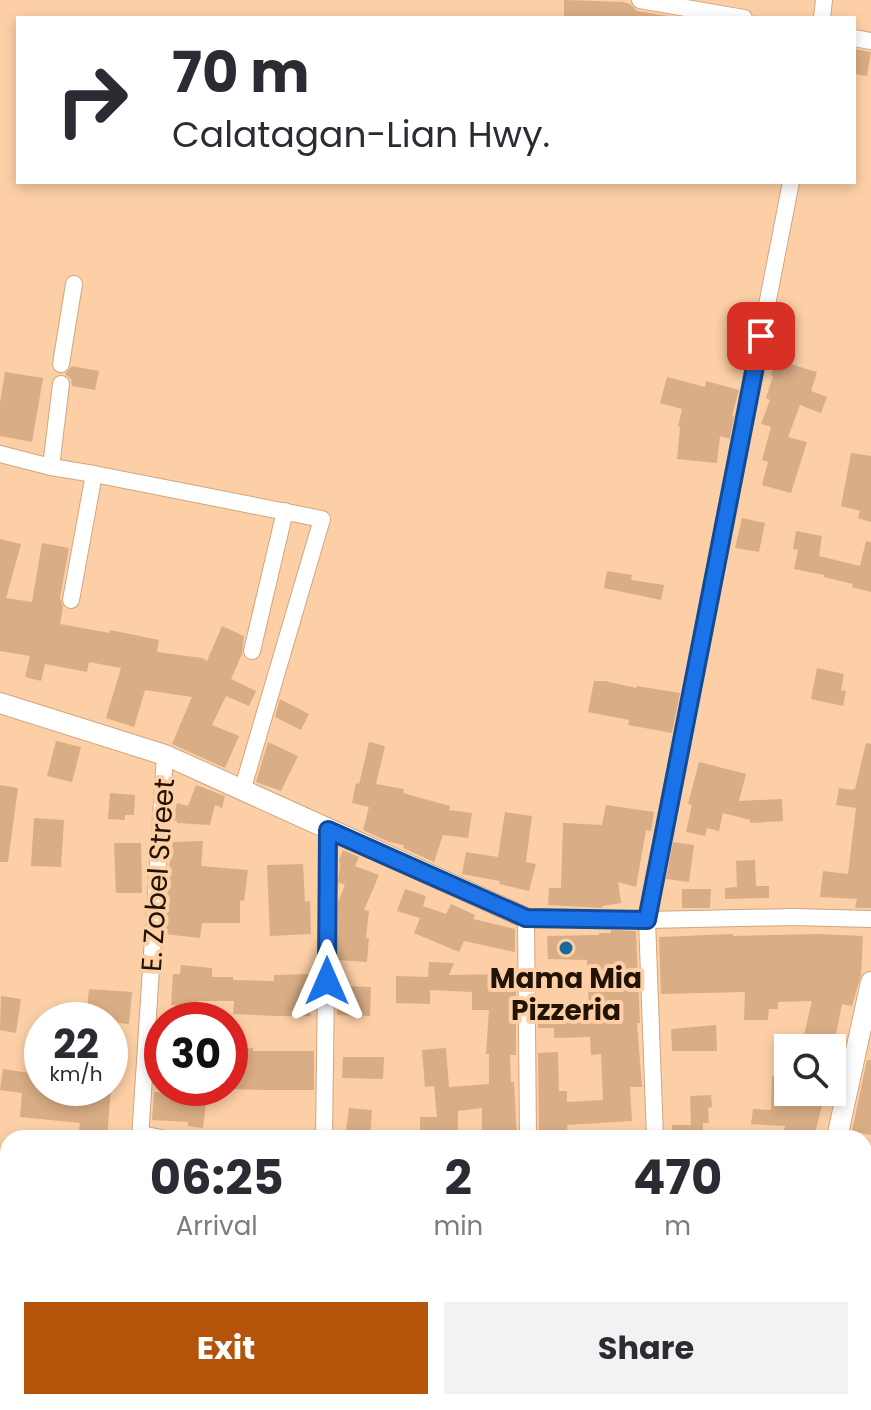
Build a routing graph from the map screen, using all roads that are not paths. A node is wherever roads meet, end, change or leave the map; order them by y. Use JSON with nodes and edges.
{"nodes":[{"id":1,"x":640,"y":0,"type":"edge"},
{"id":2,"x":732,"y":16,"type":"edge"},
{"id":3,"x":791,"y":184,"type":"edge"},
{"id":4,"x":74,"y":284,"type":"dead end"},
{"id":5,"x":61,"y":364,"type":"dead end"},
{"id":6,"x":61,"y":384,"type":"dead end"},
{"id":7,"x":0,"y":454,"type":"edge"},
{"id":8,"x":51,"y":467,"type":"junction"},
{"id":9,"x":94,"y":474,"type":"junction"},
{"id":10,"x":285,"y":511,"type":"junction"},
{"id":11,"x":71,"y":600,"type":"dead end"},
{"id":12,"x":252,"y":651,"type":"dead end"},
{"id":13,"x":0,"y":703,"type":"edge"},
{"id":14,"x":165,"y":755,"type":"junction"},
{"id":15,"x":242,"y":791,"type":"junction"},
{"id":16,"x":328,"y":830,"type":"junction"},
{"id":17,"x":526,"y":918,"type":"junction"},
{"id":18,"x":871,"y":919,"type":"edge"},
{"id":19,"x":647,"y":920,"type":"junction"},
{"id":20,"x":871,"y":982,"type":"edge"},
{"id":21,"x":140,"y":1130,"type":"edge"},
{"id":22,"x":324,"y":1130,"type":"edge"},
{"id":23,"x":528,"y":1130,"type":"edge"},
{"id":24,"x":655,"y":1130,"type":"edge"},
{"id":25,"x":839,"y":1130,"type":"edge"}],
"edges":[{"from":1,"to":2,"type":"street"},
{"from":3,"to":19,"type":"street"},
{"from":4,"to":5,"type":"street"},
{"from":6,"to":8,"type":"street"},
{"from":7,"to":8,"type":"street"},
{"from":8,"to":9,"type":"street"},
{"from":9,"to":10,"type":"street"},
{"from":9,"to":11,"type":"street"},
{"from":10,"to":12,"type":"street"},
{"from":10,"to":15,"type":"street"},
{"from":13,"to":14,"type":"main road"},
{"from":14,"to":15,"type":"main road"},
{"from":14,"to":21,"type":"street","name":"E. Zobel Street"},
{"from":15,"to":16,"type":"main road"},
{"from":16,"to":17,"type":"main road"},
{"from":16,"to":22,"type":"street"},
{"from":17,"to":19,"type":"street"},
{"from":17,"to":23,"type":"street"},
{"from":18,"to":19,"type":"street"},
{"from":19,"to":24,"type":"street"},
{"from":20,"to":25,"type":"main road"}]}
